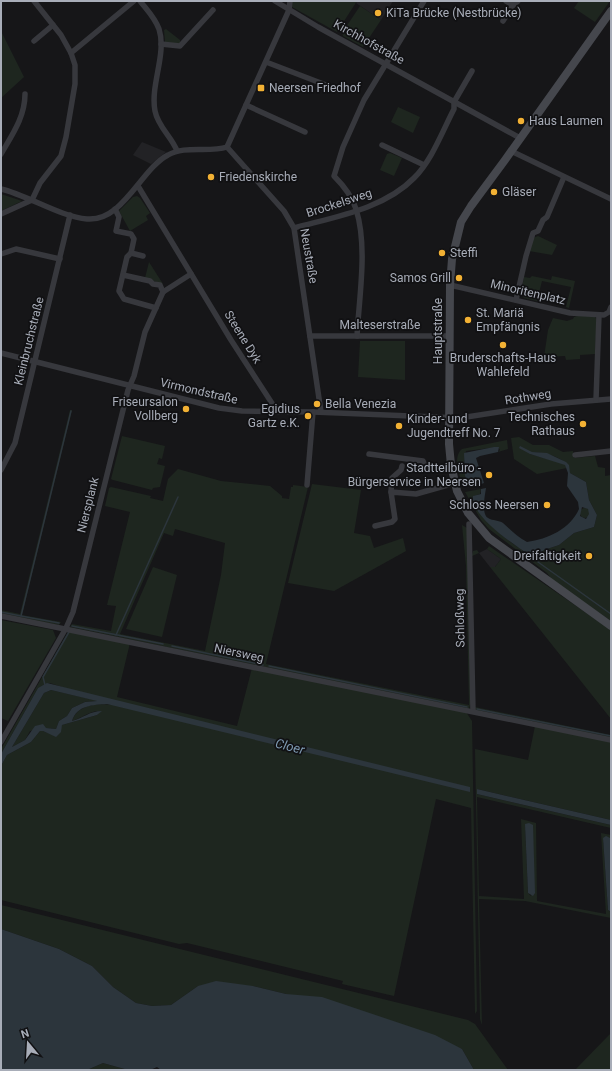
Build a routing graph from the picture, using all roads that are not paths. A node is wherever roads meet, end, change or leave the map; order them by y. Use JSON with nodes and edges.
{"nodes":[{"id":1,"x":34,"y":1,"type":"edge"},
{"id":2,"x":134,"y":1,"type":"edge"},
{"id":3,"x":140,"y":1,"type":"edge"},
{"id":4,"x":275,"y":1,"type":"edge"},
{"id":5,"x":290,"y":1,"type":"edge"},
{"id":6,"x":424,"y":1,"type":"edge"},
{"id":7,"x":506,"y":1,"type":"edge"},
{"id":8,"x":516,"y":3,"type":"edge"},
{"id":9,"x":213,"y":10,"type":"dead end"},
{"id":10,"x":289,"y":10,"type":"junction"},
{"id":11,"x":611,"y":11,"type":"edge"},
{"id":12,"x":503,"y":20,"type":"dead end"},
{"id":13,"x":53,"y":25,"type":"junction"},
{"id":14,"x":34,"y":41,"type":"dead end"},
{"id":15,"x":161,"y":44,"type":"junction"},
{"id":16,"x":72,"y":53,"type":"junction"},
{"id":17,"x":266,"y":62,"type":"junction"},
{"id":18,"x":385,"y":64,"type":"junction"},
{"id":19,"x":472,"y":71,"type":"dead end"},
{"id":20,"x":326,"y":85,"type":"dead end"},
{"id":21,"x":25,"y":94,"type":"dead end"},
{"id":22,"x":454,"y":102,"type":"junction"},
{"id":23,"x":246,"y":105,"type":"junction"},
{"id":24,"x":305,"y":132,"type":"dead end"},
{"id":25,"x":520,"y":138,"type":"junction"},
{"id":26,"x":382,"y":145,"type":"dead end"},
{"id":27,"x":227,"y":147,"type":"junction"},
{"id":28,"x":177,"y":151,"type":"junction"},
{"id":29,"x":511,"y":151,"type":"junction"},
{"id":30,"x":1,"y":154,"type":"edge"},
{"id":31,"x":424,"y":165,"type":"junction"},
{"id":32,"x":564,"y":177,"type":"junction"},
{"id":33,"x":138,"y":186,"type":"junction"},
{"id":34,"x":1,"y":189,"type":"edge"},
{"id":35,"x":611,"y":199,"type":"edge"},
{"id":36,"x":32,"y":200,"type":"junction"},
{"id":37,"x":115,"y":209,"type":"junction"},
{"id":38,"x":356,"y":210,"type":"junction"},
{"id":39,"x":1,"y":214,"type":"edge"},
{"id":40,"x":70,"y":215,"type":"junction"},
{"id":41,"x":294,"y":228,"type":"junction"},
{"id":42,"x":131,"y":253,"type":"junction"},
{"id":43,"x":1,"y":254,"type":"edge"},
{"id":44,"x":143,"y":256,"type":"dead end"},
{"id":45,"x":60,"y":259,"type":"junction"},
{"id":46,"x":123,"y":274,"type":"junction"},
{"id":47,"x":191,"y":274,"type":"junction"},
{"id":48,"x":450,"y":285,"type":"junction"},
{"id":49,"x":164,"y":292,"type":"junction"},
{"id":50,"x":516,"y":300,"type":"junction"},
{"id":51,"x":611,"y":307,"type":"edge"},
{"id":52,"x":156,"y":308,"type":"junction"},
{"id":53,"x":605,"y":315,"type":"edge"},
{"id":54,"x":310,"y":336,"type":"junction"},
{"id":55,"x":357,"y":336,"type":"junction"},
{"id":56,"x":450,"y":336,"type":"junction"},
{"id":57,"x":1,"y":353,"type":"edge"},
{"id":58,"x":35,"y":362,"type":"junction"},
{"id":59,"x":130,"y":386,"type":"junction"},
{"id":60,"x":611,"y":399,"type":"edge"},
{"id":61,"x":596,"y":400,"type":"junction"},
{"id":62,"x":277,"y":411,"type":"junction"},
{"id":63,"x":313,"y":412,"type":"junction"},
{"id":64,"x":321,"y":412,"type":"junction"},
{"id":65,"x":449,"y":418,"type":"junction"},
{"id":66,"x":611,"y":451,"type":"edge"},
{"id":67,"x":369,"y":454,"type":"dead end"},
{"id":68,"x":575,"y":455,"type":"dead end"},
{"id":69,"x":402,"y":466,"type":"dead end"},
{"id":70,"x":426,"y":469,"type":"dead end"},
{"id":71,"x":1,"y":470,"type":"edge"},
{"id":72,"x":455,"y":483,"type":"junction"},
{"id":73,"x":307,"y":485,"type":"dead end"},
{"id":74,"x":391,"y":492,"type":"junction"},
{"id":75,"x":469,"y":524,"type":"dead end"},
{"id":76,"x":375,"y":526,"type":"dead end"},
{"id":77,"x":1,"y":616,"type":"edge"},
{"id":78,"x":611,"y":626,"type":"edge"},
{"id":79,"x":66,"y":628,"type":"junction"},
{"id":80,"x":473,"y":711,"type":"junction"},
{"id":81,"x":611,"y":740,"type":"edge"},
{"id":82,"x":1,"y":742,"type":"edge"}],
"edges":[{"from":1,"to":13,"type":"street"},
{"from":2,"to":16,"type":"street"},
{"from":3,"to":15,"type":"street"},
{"from":4,"to":10,"type":"street","name":"Kirchhofstraße"},
{"from":5,"to":10,"type":"street"},
{"from":6,"to":18,"type":"street"},
{"from":7,"to":8,"type":"street"},
{"from":8,"to":12,"type":"street"},
{"from":9,"to":15,"type":"street"},
{"from":10,"to":17,"type":"street"},
{"from":10,"to":18,"type":"street","name":"Kirchhofstraße"},
{"from":11,"to":25,"type":"street","name":"Hauptstraße"},
{"from":13,"to":14,"type":"street"},
{"from":13,"to":16,"type":"street"},
{"from":15,"to":28,"type":"street"},
{"from":16,"to":36,"type":"street"},
{"from":17,"to":20,"type":"street"},
{"from":17,"to":23,"type":"street"},
{"from":18,"to":22,"type":"street","name":"Kirchhofstraße"},
{"from":18,"to":38,"type":"street"},
{"from":19,"to":22,"type":"street"},
{"from":21,"to":30,"type":"street"},
{"from":22,"to":25,"type":"street","name":"Kirchhofstraße"},
{"from":22,"to":31,"type":"street","name":"Brockelsweg"},
{"from":23,"to":24,"type":"street"},
{"from":23,"to":27,"type":"street"},
{"from":25,"to":29,"type":"street","name":"Hauptstraße"},
{"from":26,"to":31,"type":"street"},
{"from":27,"to":28,"type":"street"},
{"from":27,"to":41,"type":"street","name":"Neustraße"},
{"from":28,"to":33,"type":"street"},
{"from":29,"to":32,"type":"street"},
{"from":29,"to":48,"type":"street","name":"Hauptstraße"},
{"from":31,"to":38,"type":"street","name":"Brockelsweg"},
{"from":32,"to":35,"type":"street"},
{"from":32,"to":50,"type":"street"},
{"from":33,"to":37,"type":"street"},
{"from":33,"to":47,"type":"street","name":"Steene Dyk"},
{"from":34,"to":36,"type":"street"},
{"from":36,"to":39,"type":"street"},
{"from":36,"to":40,"type":"street"},
{"from":37,"to":40,"type":"street"},
{"from":37,"to":42,"type":"street"},
{"from":38,"to":41,"type":"street","name":"Brockelsweg"},
{"from":38,"to":55,"type":"street"},
{"from":40,"to":45,"type":"street","name":"Kleinbruchstraße"},
{"from":41,"to":54,"type":"street","name":"Neustraße"},
{"from":42,"to":44,"type":"street"},
{"from":42,"to":46,"type":"street"},
{"from":43,"to":45,"type":"street"},
{"from":45,"to":58,"type":"street","name":"Kleinbruchstraße"},
{"from":46,"to":49,"type":"street"},
{"from":46,"to":52,"type":"street"},
{"from":47,"to":49,"type":"street"},
{"from":47,"to":62,"type":"street","name":"Steene Dyk"},
{"from":48,"to":50,"type":"street","name":"Minoritenplatz"},
{"from":48,"to":56,"type":"street","name":"Hauptstraße"},
{"from":49,"to":52,"type":"street"},
{"from":50,"to":53,"type":"street","name":"Minoritenplatz"},
{"from":51,"to":53,"type":"street"},
{"from":52,"to":59,"type":"street"},
{"from":53,"to":61,"type":"street"},
{"from":54,"to":55,"type":"street","name":"Malteserstraße"},
{"from":54,"to":64,"type":"street","name":"Neustraße"},
{"from":55,"to":56,"type":"street","name":"Malteserstraße"},
{"from":56,"to":65,"type":"street","name":"Hauptstraße"},
{"from":57,"to":58,"type":"street","name":"Virmondstraße"},
{"from":58,"to":59,"type":"street","name":"Virmondstraße"},
{"from":58,"to":71,"type":"street","name":"Kleinbruchstraße"},
{"from":59,"to":62,"type":"street","name":"Virmondstraße"},
{"from":59,"to":79,"type":"street","name":"Niersplank"},
{"from":60,"to":61,"type":"street","name":"Rothweg"},
{"from":61,"to":65,"type":"street","name":"Rothweg"},
{"from":62,"to":63,"type":"street","name":"Virmondstraße"},
{"from":63,"to":64,"type":"street","name":"Virmondstraße"},
{"from":63,"to":73,"type":"street"},
{"from":64,"to":65,"type":"street","name":"Virmondstraße"},
{"from":65,"to":72,"type":"street","name":"Hauptstraße"},
{"from":66,"to":68,"type":"street"},
{"from":67,"to":70,"type":"street"},
{"from":69,"to":74,"type":"street"},
{"from":72,"to":74,"type":"street"},
{"from":72,"to":78,"type":"street","name":"Hauptstraße"},
{"from":74,"to":76,"type":"street"},
{"from":75,"to":80,"type":"street","name":"Schloßweg"},
{"from":77,"to":79,"type":"street","name":"Niersweg"},
{"from":79,"to":80,"type":"street","name":"Niersweg"},
{"from":79,"to":82,"type":"street","name":"Niersplank"},
{"from":80,"to":81,"type":"street","name":"Niersweg"}]}
